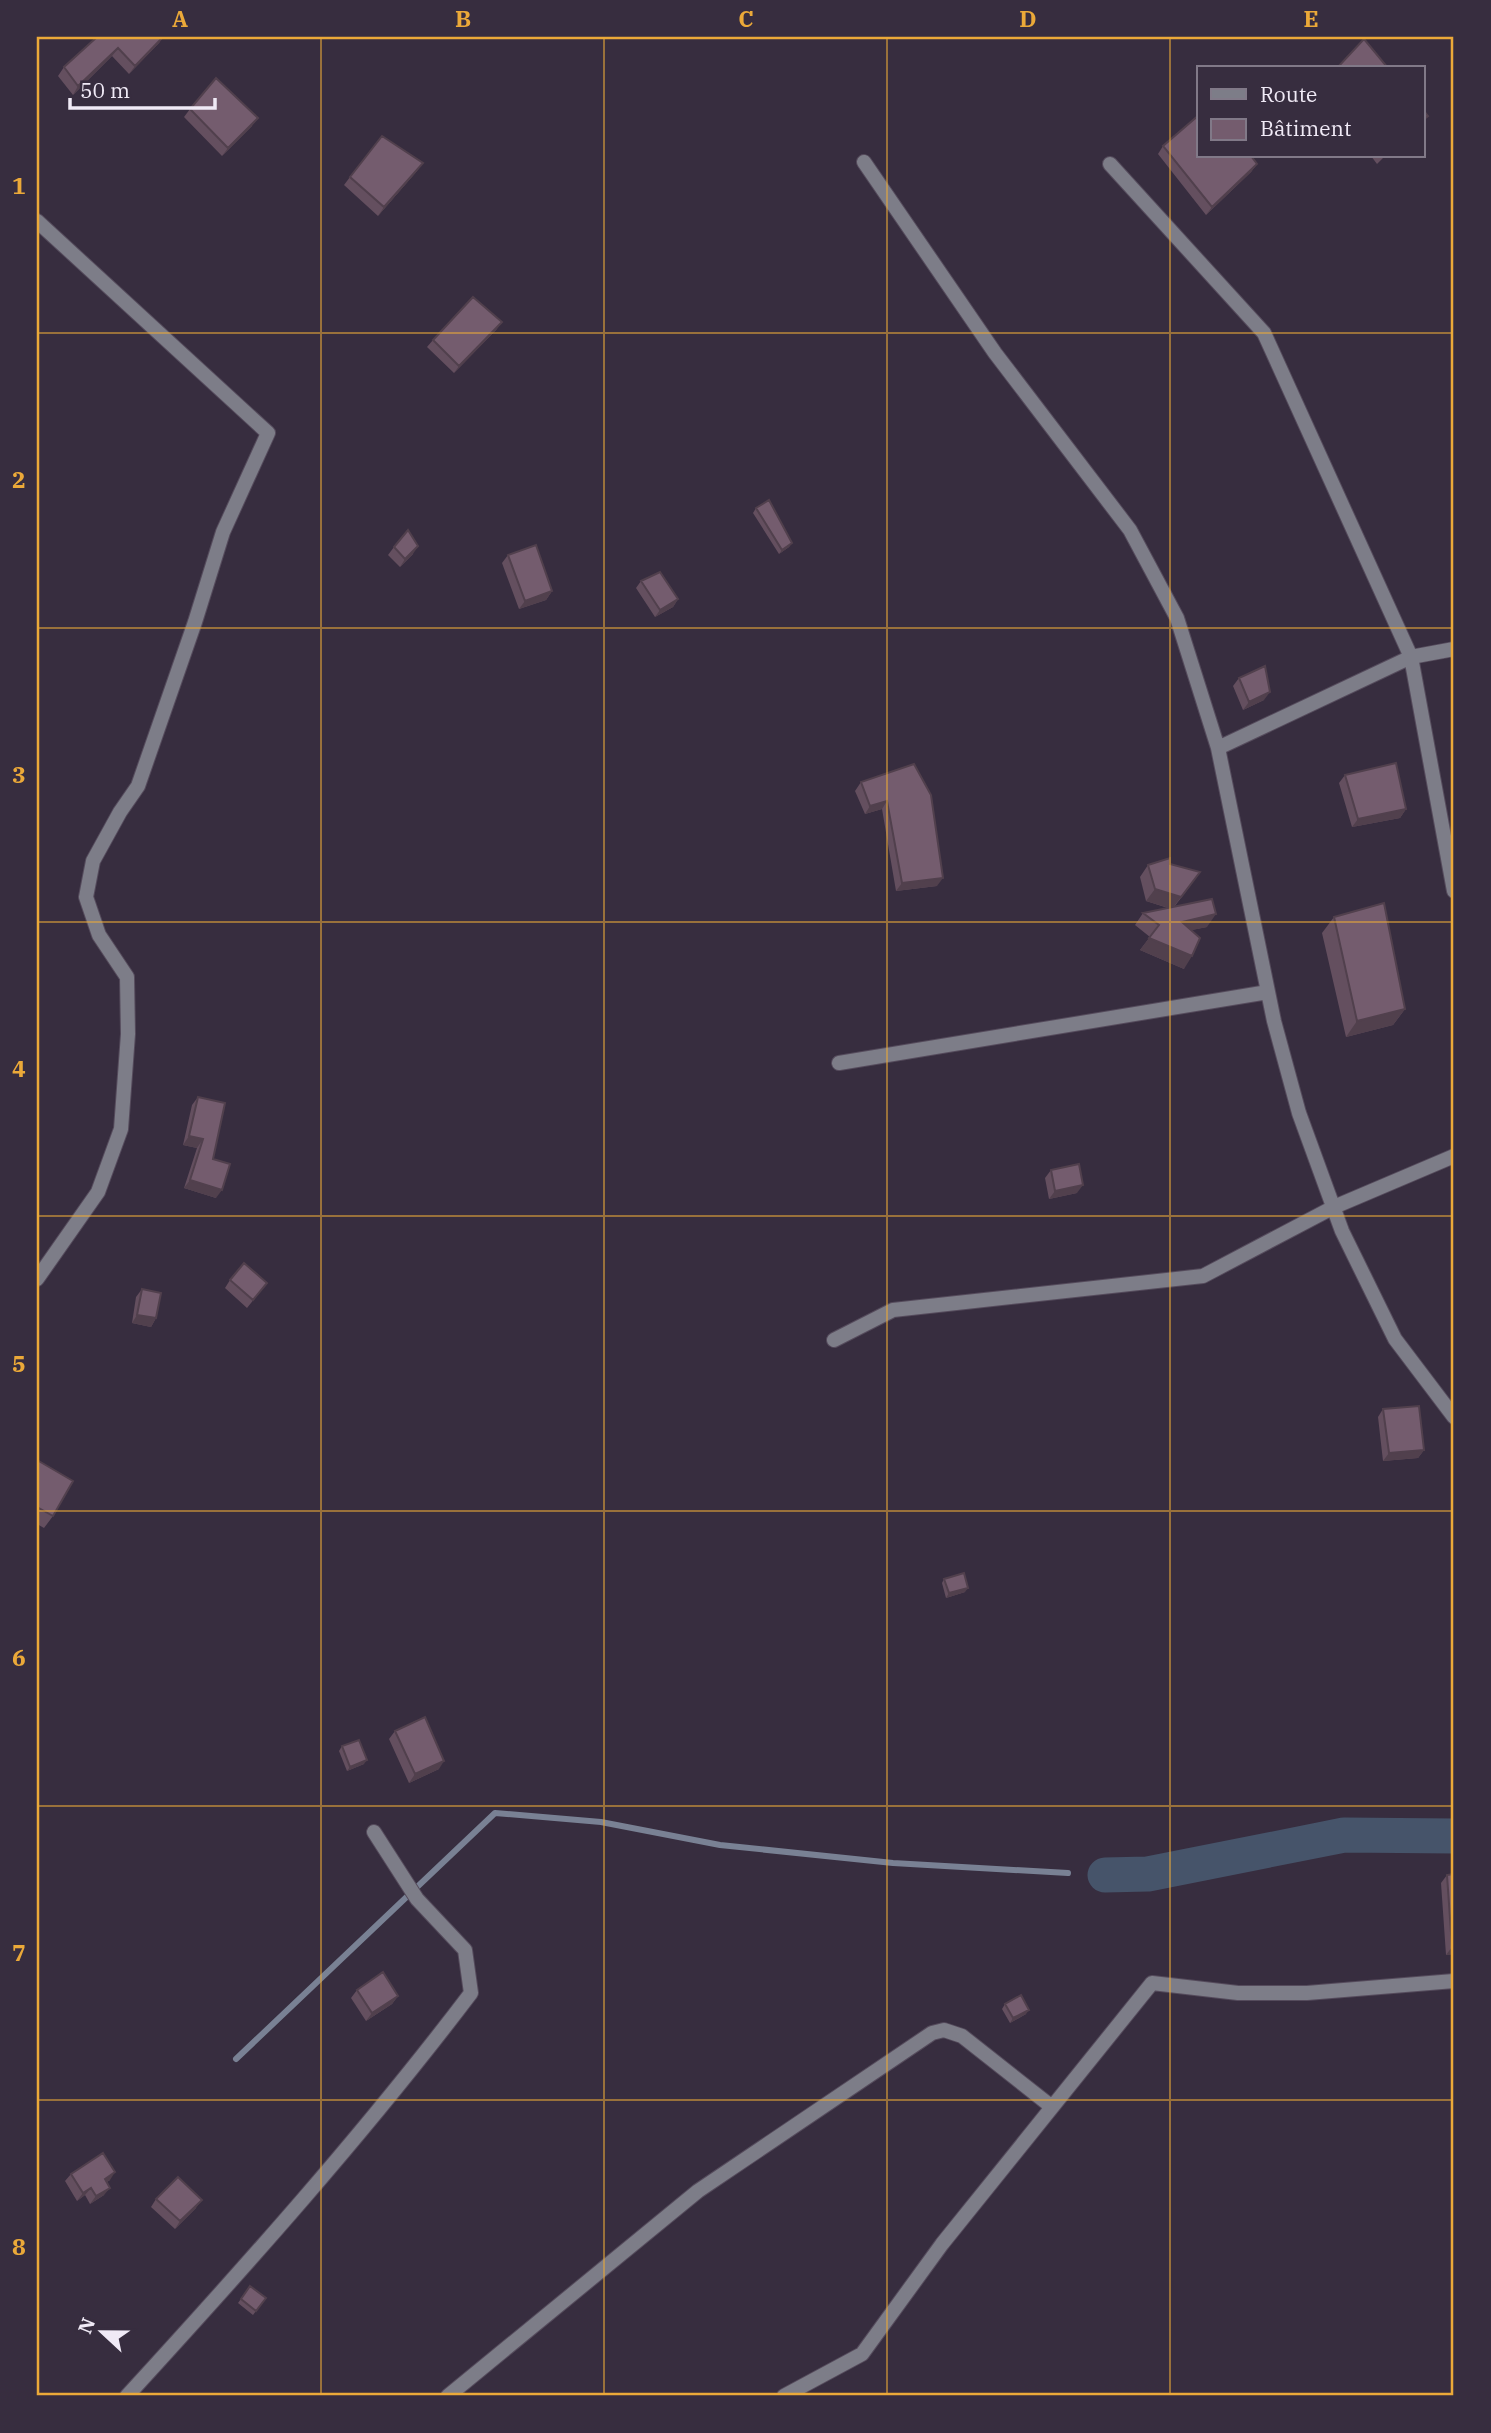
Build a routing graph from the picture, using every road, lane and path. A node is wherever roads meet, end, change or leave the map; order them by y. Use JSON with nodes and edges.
{"nodes":[{"id":1,"x":864,"y":162,"type":"dead end"},
{"id":2,"x":1110,"y":164,"type":"dead end"},
{"id":3,"x":37,"y":221,"type":"edge"},
{"id":4,"x":1454,"y":649,"type":"edge"},
{"id":5,"x":1411,"y":657,"type":"junction"},
{"id":6,"x":1218,"y":748,"type":"junction"},
{"id":7,"x":1454,"y":891,"type":"edge"},
{"id":8,"x":1268,"y":992,"type":"junction"},
{"id":9,"x":839,"y":1063,"type":"dead end"},
{"id":10,"x":1454,"y":1156,"type":"edge"},
{"id":11,"x":1334,"y":1208,"type":"junction"},
{"id":12,"x":37,"y":1279,"type":"edge"},
{"id":13,"x":834,"y":1340,"type":"dead end"},
{"id":14,"x":1454,"y":1417,"type":"edge"},
{"id":15,"x":374,"y":1832,"type":"dead end"},
{"id":16,"x":1454,"y":1981,"type":"edge"},
{"id":17,"x":1052,"y":2107,"type":"junction"},
{"id":18,"x":127,"y":2396,"type":"edge"},
{"id":19,"x":448,"y":2396,"type":"edge"},
{"id":20,"x":784,"y":2396,"type":"edge"}],
"edges":[{"from":1,"to":6,"type":"street"},
{"from":2,"to":5,"type":"street"},
{"from":3,"to":12,"type":"street"},
{"from":4,"to":5,"type":"street"},
{"from":5,"to":6,"type":"street"},
{"from":5,"to":7,"type":"street"},
{"from":6,"to":8,"type":"street"},
{"from":8,"to":9,"type":"street"},
{"from":8,"to":11,"type":"street"},
{"from":10,"to":11,"type":"street"},
{"from":11,"to":13,"type":"street"},
{"from":11,"to":14,"type":"street"},
{"from":15,"to":18,"type":"street"},
{"from":16,"to":17,"type":"street"},
{"from":17,"to":19,"type":"street"},
{"from":17,"to":20,"type":"street"}]}
